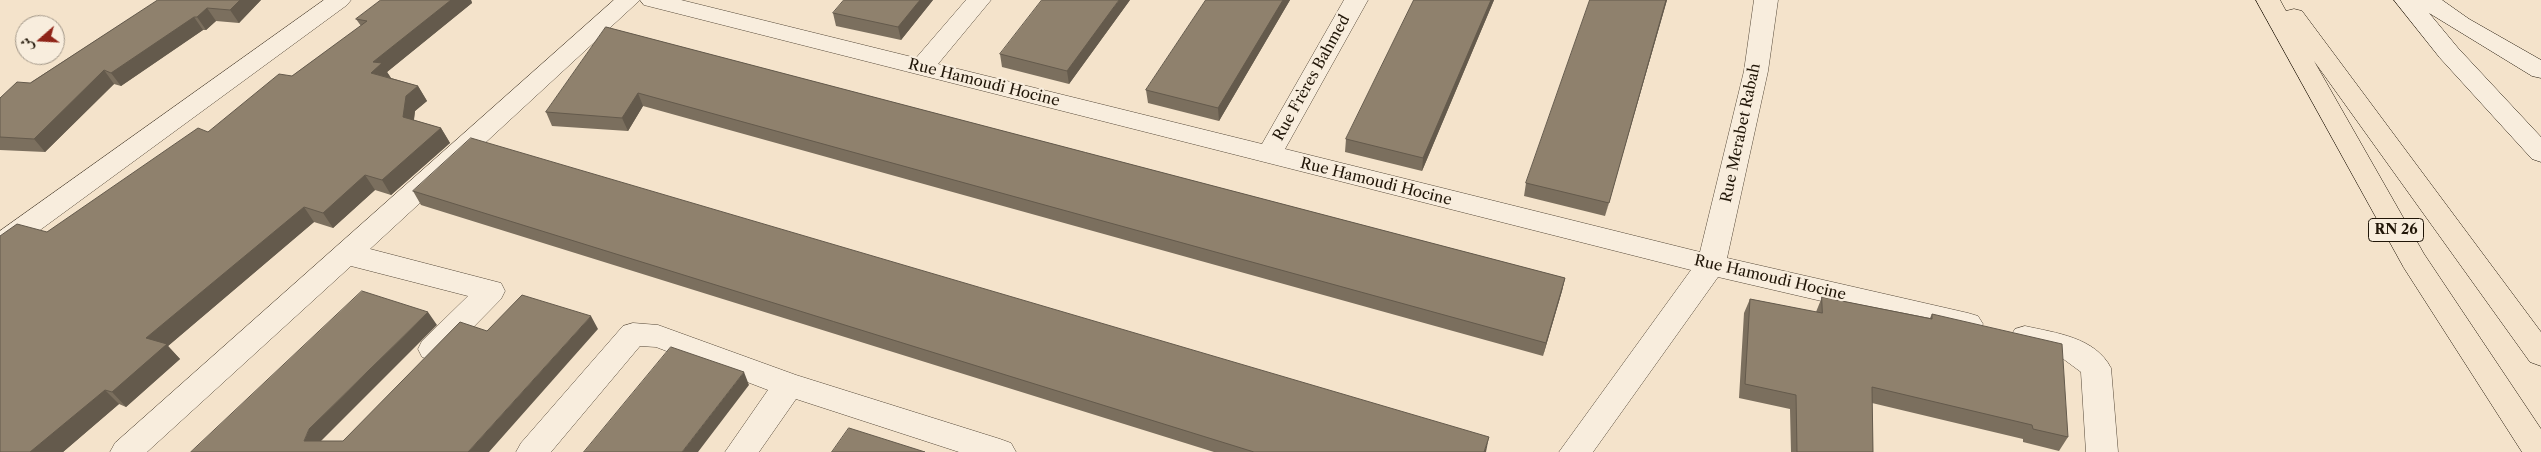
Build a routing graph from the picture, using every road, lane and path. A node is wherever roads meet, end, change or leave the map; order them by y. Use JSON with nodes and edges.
{"nodes":[{"id":1,"x":340,"y":0,"type":"edge"},
{"id":2,"x":628,"y":0,"type":"edge"},
{"id":3,"x":652,"y":0,"type":"edge"},
{"id":4,"x":979,"y":0,"type":"edge"},
{"id":5,"x":1356,"y":0,"type":"edge"},
{"id":6,"x":1766,"y":0,"type":"edge"},
{"id":7,"x":2268,"y":0,"type":"edge"},
{"id":8,"x":2282,"y":0,"type":"edge"},
{"id":9,"x":2406,"y":0,"type":"edge"},
{"id":10,"x":2426,"y":0,"type":"edge"},
{"id":11,"x":922,"y":67,"type":"junction"},
{"id":12,"x":2541,"y":70,"type":"edge"},
{"id":13,"x":2541,"y":153,"type":"edge"},
{"id":14,"x":1268,"y":156,"type":"junction"},
{"id":15,"x":0,"y":245,"type":"edge"},
{"id":16,"x":345,"y":254,"type":"junction"},
{"id":17,"x":1711,"y":265,"type":"junction"},
{"id":18,"x":2541,"y":354,"type":"edge"},
{"id":19,"x":415,"y":368,"type":"edge"},
{"id":20,"x":790,"y":385,"type":"junction"},
{"id":21,"x":126,"y":452,"type":"edge"},
{"id":22,"x":532,"y":452,"type":"edge"},
{"id":23,"x":742,"y":452,"type":"edge"},
{"id":24,"x":1000,"y":452,"type":"edge"},
{"id":25,"x":1575,"y":452,"type":"edge"},
{"id":26,"x":2102,"y":452,"type":"edge"},
{"id":27,"x":2539,"y":452,"type":"edge"}],
"edges":[{"from":1,"to":15,"type":"street"},
{"from":2,"to":16,"type":"street"},
{"from":3,"to":11,"type":"street","name":"Rue Hamoudi Hocine"},
{"from":4,"to":11,"type":"street"},
{"from":5,"to":14,"type":"street","name":"Rue Frères Bahmed"},
{"from":6,"to":17,"type":"street","name":"Rue Merabet Rabah"},
{"from":7,"to":27,"type":"main road","number":"RN 26"},
{"from":8,"to":18,"type":"main road","number":"RN 26"},
{"from":9,"to":13,"type":"street"},
{"from":10,"to":12,"type":"street"},
{"from":11,"to":14,"type":"street","name":"Rue Hamoudi Hocine"},
{"from":14,"to":17,"type":"street","name":"Rue Hamoudi Hocine"},
{"from":16,"to":19,"type":"street"},
{"from":16,"to":21,"type":"street"},
{"from":17,"to":25,"type":"street"},
{"from":17,"to":26,"type":"street","name":"Rue Hamoudi Hocine"},
{"from":20,"to":22,"type":"street"},
{"from":20,"to":23,"type":"street"},
{"from":20,"to":24,"type":"street"}]}
